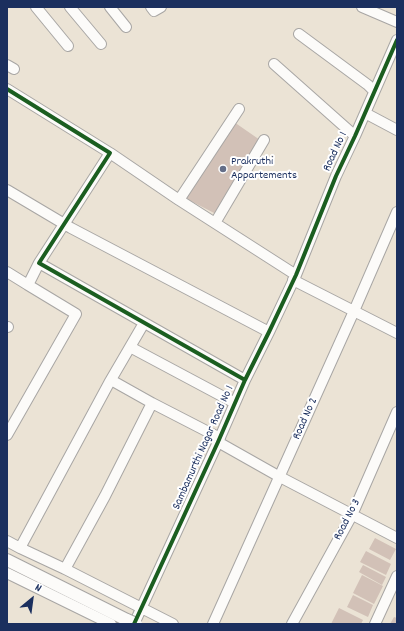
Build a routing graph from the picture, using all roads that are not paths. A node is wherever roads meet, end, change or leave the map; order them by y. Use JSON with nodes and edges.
{"nodes":[{"id":1,"x":36,"y":7,"type":"edge"},
{"id":2,"x":70,"y":7,"type":"edge"},
{"id":3,"x":110,"y":7,"type":"edge"},
{"id":4,"x":151,"y":7,"type":"edge"},
{"id":5,"x":161,"y":7,"type":"edge"},
{"id":6,"x":362,"y":7,"type":"edge"},
{"id":7,"x":397,"y":22,"type":"edge"},
{"id":8,"x":126,"y":27,"type":"dead end"},
{"id":9,"x":299,"y":34,"type":"dead end"},
{"id":10,"x":397,"y":40,"type":"edge"},
{"id":11,"x":101,"y":44,"type":"dead end"},
{"id":12,"x":68,"y":46,"type":"dead end"},
{"id":13,"x":274,"y":64,"type":"dead end"},
{"id":14,"x":7,"y":89,"type":"edge"},
{"id":15,"x":374,"y":91,"type":"junction"},
{"id":16,"x":239,"y":109,"type":"dead end"},
{"id":17,"x":365,"y":113,"type":"junction"},
{"id":18,"x":397,"y":130,"type":"edge"},
{"id":19,"x":356,"y":136,"type":"junction"},
{"id":20,"x":264,"y":140,"type":"dead end"},
{"id":21,"x":110,"y":153,"type":"junction"},
{"id":22,"x":7,"y":190,"type":"edge"},
{"id":23,"x":179,"y":200,"type":"junction"},
{"id":24,"x":397,"y":212,"type":"edge"},
{"id":25,"x":215,"y":223,"type":"junction"},
{"id":26,"x":64,"y":224,"type":"junction"},
{"id":27,"x":39,"y":263,"type":"junction"},
{"id":28,"x":7,"y":272,"type":"edge"},
{"id":29,"x":294,"y":277,"type":"junction"},
{"id":30,"x":28,"y":284,"type":"junction"},
{"id":31,"x":354,"y":311,"type":"junction"},
{"id":32,"x":144,"y":322,"type":"junction"},
{"id":33,"x":269,"y":332,"type":"junction"},
{"id":34,"x":397,"y":333,"type":"edge"},
{"id":35,"x":130,"y":347,"type":"junction"},
{"id":36,"x":110,"y":380,"type":"junction"},
{"id":37,"x":245,"y":380,"type":"junction"},
{"id":38,"x":152,"y":403,"type":"junction"},
{"id":39,"x":235,"y":403,"type":"junction"},
{"id":40,"x":397,"y":412,"type":"edge"},
{"id":41,"x":7,"y":435,"type":"edge"},
{"id":42,"x":219,"y":440,"type":"junction"},
{"id":43,"x":280,"y":477,"type":"junction"},
{"id":44,"x":352,"y":515,"type":"junction"},
{"id":45,"x":397,"y":538,"type":"edge"},
{"id":46,"x":7,"y":541,"type":"edge"},
{"id":47,"x":20,"y":548,"type":"junction"},
{"id":48,"x":7,"y":560,"type":"edge"},
{"id":49,"x":65,"y":569,"type":"junction"},
{"id":50,"x":7,"y":573,"type":"edge"},
{"id":51,"x":397,"y":576,"type":"edge"},
{"id":52,"x":142,"y":608,"type":"junction"},
{"id":53,"x":132,"y":623,"type":"edge"},
{"id":54,"x":110,"y":624,"type":"edge"},
{"id":55,"x":173,"y":624,"type":"edge"},
{"id":56,"x":213,"y":624,"type":"edge"},
{"id":57,"x":292,"y":624,"type":"edge"},
{"id":58,"x":375,"y":624,"type":"edge"}],
"edges":[{"from":1,"to":12,"type":"street"},
{"from":2,"to":11,"type":"street"},
{"from":3,"to":8,"type":"street"},
{"from":4,"to":5,"type":"street"},
{"from":6,"to":7,"type":"street"},
{"from":9,"to":15,"type":"street"},
{"from":10,"to":15,"type":"street","name":"Road No 1"},
{"from":13,"to":19,"type":"street"},
{"from":14,"to":21,"type":"street"},
{"from":15,"to":17,"type":"street","name":"Road No 1"},
{"from":16,"to":23,"type":"street"},
{"from":17,"to":18,"type":"street"},
{"from":17,"to":19,"type":"street","name":"Road No 1"},
{"from":19,"to":29,"type":"street","name":"Road No 1"},
{"from":20,"to":25,"type":"street"},
{"from":21,"to":23,"type":"street"},
{"from":21,"to":26,"type":"street"},
{"from":22,"to":26,"type":"street"},
{"from":23,"to":25,"type":"street"},
{"from":24,"to":31,"type":"street","name":"Road No 2"},
{"from":25,"to":29,"type":"street"},
{"from":26,"to":27,"type":"street"},
{"from":26,"to":33,"type":"street"},
{"from":27,"to":30,"type":"street"},
{"from":27,"to":32,"type":"street"},
{"from":28,"to":30,"type":"street"},
{"from":29,"to":31,"type":"street"},
{"from":29,"to":33,"type":"street","name":"Sambamurthi Nagar Road No 1"},
{"from":30,"to":41,"type":"street"},
{"from":31,"to":34,"type":"street"},
{"from":31,"to":43,"type":"street","name":"Road No 2"},
{"from":32,"to":35,"type":"street"},
{"from":32,"to":37,"type":"street"},
{"from":33,"to":37,"type":"street","name":"Sambamurthi Nagar Road No 1"},
{"from":35,"to":36,"type":"street"},
{"from":35,"to":39,"type":"street"},
{"from":36,"to":38,"type":"street"},
{"from":36,"to":47,"type":"street"},
{"from":37,"to":39,"type":"street","name":"Sambamurthi Nagar Road No 1"},
{"from":38,"to":42,"type":"street"},
{"from":38,"to":49,"type":"street"},
{"from":39,"to":42,"type":"street","name":"Sambamurthi Nagar Road No 1"},
{"from":40,"to":44,"type":"street","name":"Road No 3"},
{"from":42,"to":43,"type":"street"},
{"from":42,"to":52,"type":"street","name":"Sambamurthi Nagar Road No 1"},
{"from":43,"to":44,"type":"street"},
{"from":43,"to":56,"type":"street","name":"Road No 2"},
{"from":44,"to":45,"type":"street"},
{"from":44,"to":57,"type":"street","name":"Road No 3"},
{"from":46,"to":47,"type":"street"},
{"from":47,"to":49,"type":"street"},
{"from":48,"to":53,"type":"main road"},
{"from":49,"to":52,"type":"street"},
{"from":50,"to":54,"type":"street"},
{"from":51,"to":58,"type":"street"},
{"from":52,"to":53,"type":"street","name":"Sambamurthi Nagar Road No 1"},
{"from":52,"to":55,"type":"street"}]}
